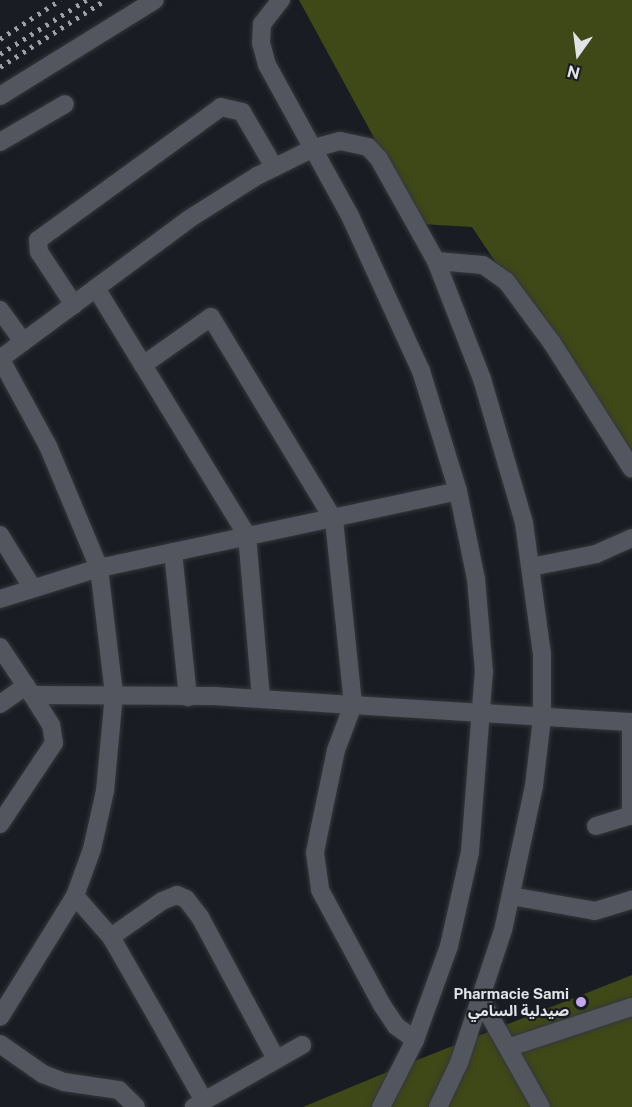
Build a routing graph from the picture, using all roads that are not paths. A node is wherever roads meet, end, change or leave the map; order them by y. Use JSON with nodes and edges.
{"nodes":[{"id":1,"x":155,"y":0,"type":"edge"},
{"id":2,"x":281,"y":0,"type":"edge"},
{"id":3,"x":0,"y":96,"type":"edge"},
{"id":4,"x":65,"y":104,"type":"dead end"},
{"id":5,"x":0,"y":142,"type":"edge"},
{"id":6,"x":314,"y":148,"type":"junction"},
{"id":7,"x":274,"y":168,"type":"junction"},
{"id":8,"x":436,"y":261,"type":"junction"},
{"id":9,"x":96,"y":288,"type":"junction"},
{"id":10,"x":74,"y":305,"type":"junction"},
{"id":11,"x":0,"y":310,"type":"edge"},
{"id":12,"x":23,"y":342,"type":"junction"},
{"id":13,"x":0,"y":359,"type":"edge"},
{"id":14,"x":143,"y":365,"type":"junction"},
{"id":15,"x":632,"y":470,"type":"edge"},
{"id":16,"x":458,"y":491,"type":"junction"},
{"id":17,"x":334,"y":520,"type":"junction"},
{"id":18,"x":0,"y":535,"type":"edge"},
{"id":19,"x":247,"y":535,"type":"junction"},
{"id":20,"x":632,"y":538,"type":"edge"},
{"id":21,"x":173,"y":552,"type":"junction"},
{"id":22,"x":531,"y":567,"type":"junction"},
{"id":23,"x":99,"y":568,"type":"junction"},
{"id":24,"x":32,"y":587,"type":"junction"},
{"id":25,"x":0,"y":599,"type":"edge"},
{"id":26,"x":0,"y":647,"type":"edge"},
{"id":27,"x":29,"y":691,"type":"junction"},
{"id":28,"x":114,"y":694,"type":"junction"},
{"id":29,"x":188,"y":697,"type":"junction"},
{"id":30,"x":261,"y":698,"type":"junction"},
{"id":31,"x":0,"y":704,"type":"edge"},
{"id":32,"x":353,"y":705,"type":"junction"},
{"id":33,"x":482,"y":715,"type":"junction"},
{"id":34,"x":542,"y":718,"type":"junction"},
{"id":35,"x":632,"y":722,"type":"edge"},
{"id":36,"x":632,"y":816,"type":"edge"},
{"id":37,"x":0,"y":824,"type":"edge"},
{"id":38,"x":596,"y":826,"type":"dead end"},
{"id":39,"x":75,"y":896,"type":"junction"},
{"id":40,"x":511,"y":896,"type":"junction"},
{"id":41,"x":632,"y":900,"type":"edge"},
{"id":42,"x":111,"y":937,"type":"junction"},
{"id":43,"x":482,"y":1002,"type":"junction"},
{"id":44,"x":632,"y":1007,"type":"edge"},
{"id":45,"x":0,"y":1017,"type":"edge"},
{"id":46,"x":415,"y":1040,"type":"junction"},
{"id":47,"x":0,"y":1044,"type":"edge"},
{"id":48,"x":302,"y":1045,"type":"dead end"},
{"id":49,"x":510,"y":1047,"type":"junction"},
{"id":50,"x":276,"y":1059,"type":"junction"},
{"id":51,"x":199,"y":1104,"type":"edge"},
{"id":52,"x":136,"y":1107,"type":"edge"},
{"id":53,"x":381,"y":1107,"type":"edge"},
{"id":54,"x":438,"y":1107,"type":"edge"},
{"id":55,"x":541,"y":1107,"type":"edge"}],
"edges":[{"from":1,"to":3,"type":"street"},
{"from":2,"to":6,"type":"street"},
{"from":4,"to":5,"type":"street"},
{"from":6,"to":7,"type":"street"},
{"from":6,"to":8,"type":"street"},
{"from":6,"to":16,"type":"street"},
{"from":7,"to":9,"type":"street"},
{"from":7,"to":10,"type":"street"},
{"from":8,"to":15,"type":"street"},
{"from":8,"to":22,"type":"street"},
{"from":9,"to":10,"type":"street"},
{"from":9,"to":14,"type":"street"},
{"from":10,"to":12,"type":"street"},
{"from":11,"to":12,"type":"street"},
{"from":12,"to":13,"type":"street"},
{"from":13,"to":23,"type":"street"},
{"from":14,"to":17,"type":"street"},
{"from":14,"to":19,"type":"street"},
{"from":16,"to":17,"type":"street"},
{"from":16,"to":33,"type":"street"},
{"from":17,"to":19,"type":"street"},
{"from":17,"to":32,"type":"street"},
{"from":18,"to":24,"type":"street"},
{"from":19,"to":21,"type":"street"},
{"from":19,"to":30,"type":"street"},
{"from":20,"to":22,"type":"street"},
{"from":21,"to":23,"type":"street"},
{"from":21,"to":29,"type":"street"},
{"from":22,"to":34,"type":"street"},
{"from":23,"to":24,"type":"street"},
{"from":23,"to":28,"type":"street"},
{"from":24,"to":25,"type":"street"},
{"from":26,"to":27,"type":"street"},
{"from":27,"to":28,"type":"street"},
{"from":27,"to":31,"type":"street"},
{"from":27,"to":37,"type":"street"},
{"from":28,"to":29,"type":"street"},
{"from":28,"to":39,"type":"street"},
{"from":29,"to":30,"type":"street"},
{"from":30,"to":32,"type":"street"},
{"from":32,"to":33,"type":"street"},
{"from":32,"to":46,"type":"street"},
{"from":33,"to":34,"type":"street"},
{"from":33,"to":46,"type":"street"},
{"from":34,"to":35,"type":"street"},
{"from":34,"to":40,"type":"street"},
{"from":35,"to":36,"type":"street"},
{"from":36,"to":38,"type":"street"},
{"from":39,"to":42,"type":"street"},
{"from":39,"to":45,"type":"street"},
{"from":40,"to":41,"type":"street"},
{"from":40,"to":43,"type":"street"},
{"from":42,"to":50,"type":"street"},
{"from":42,"to":51,"type":"street"},
{"from":43,"to":49,"type":"street"},
{"from":43,"to":54,"type":"street"},
{"from":44,"to":49,"type":"street"},
{"from":46,"to":53,"type":"street"},
{"from":47,"to":52,"type":"street"},
{"from":48,"to":50,"type":"street"},
{"from":49,"to":55,"type":"street"},
{"from":50,"to":51,"type":"street"}]}
